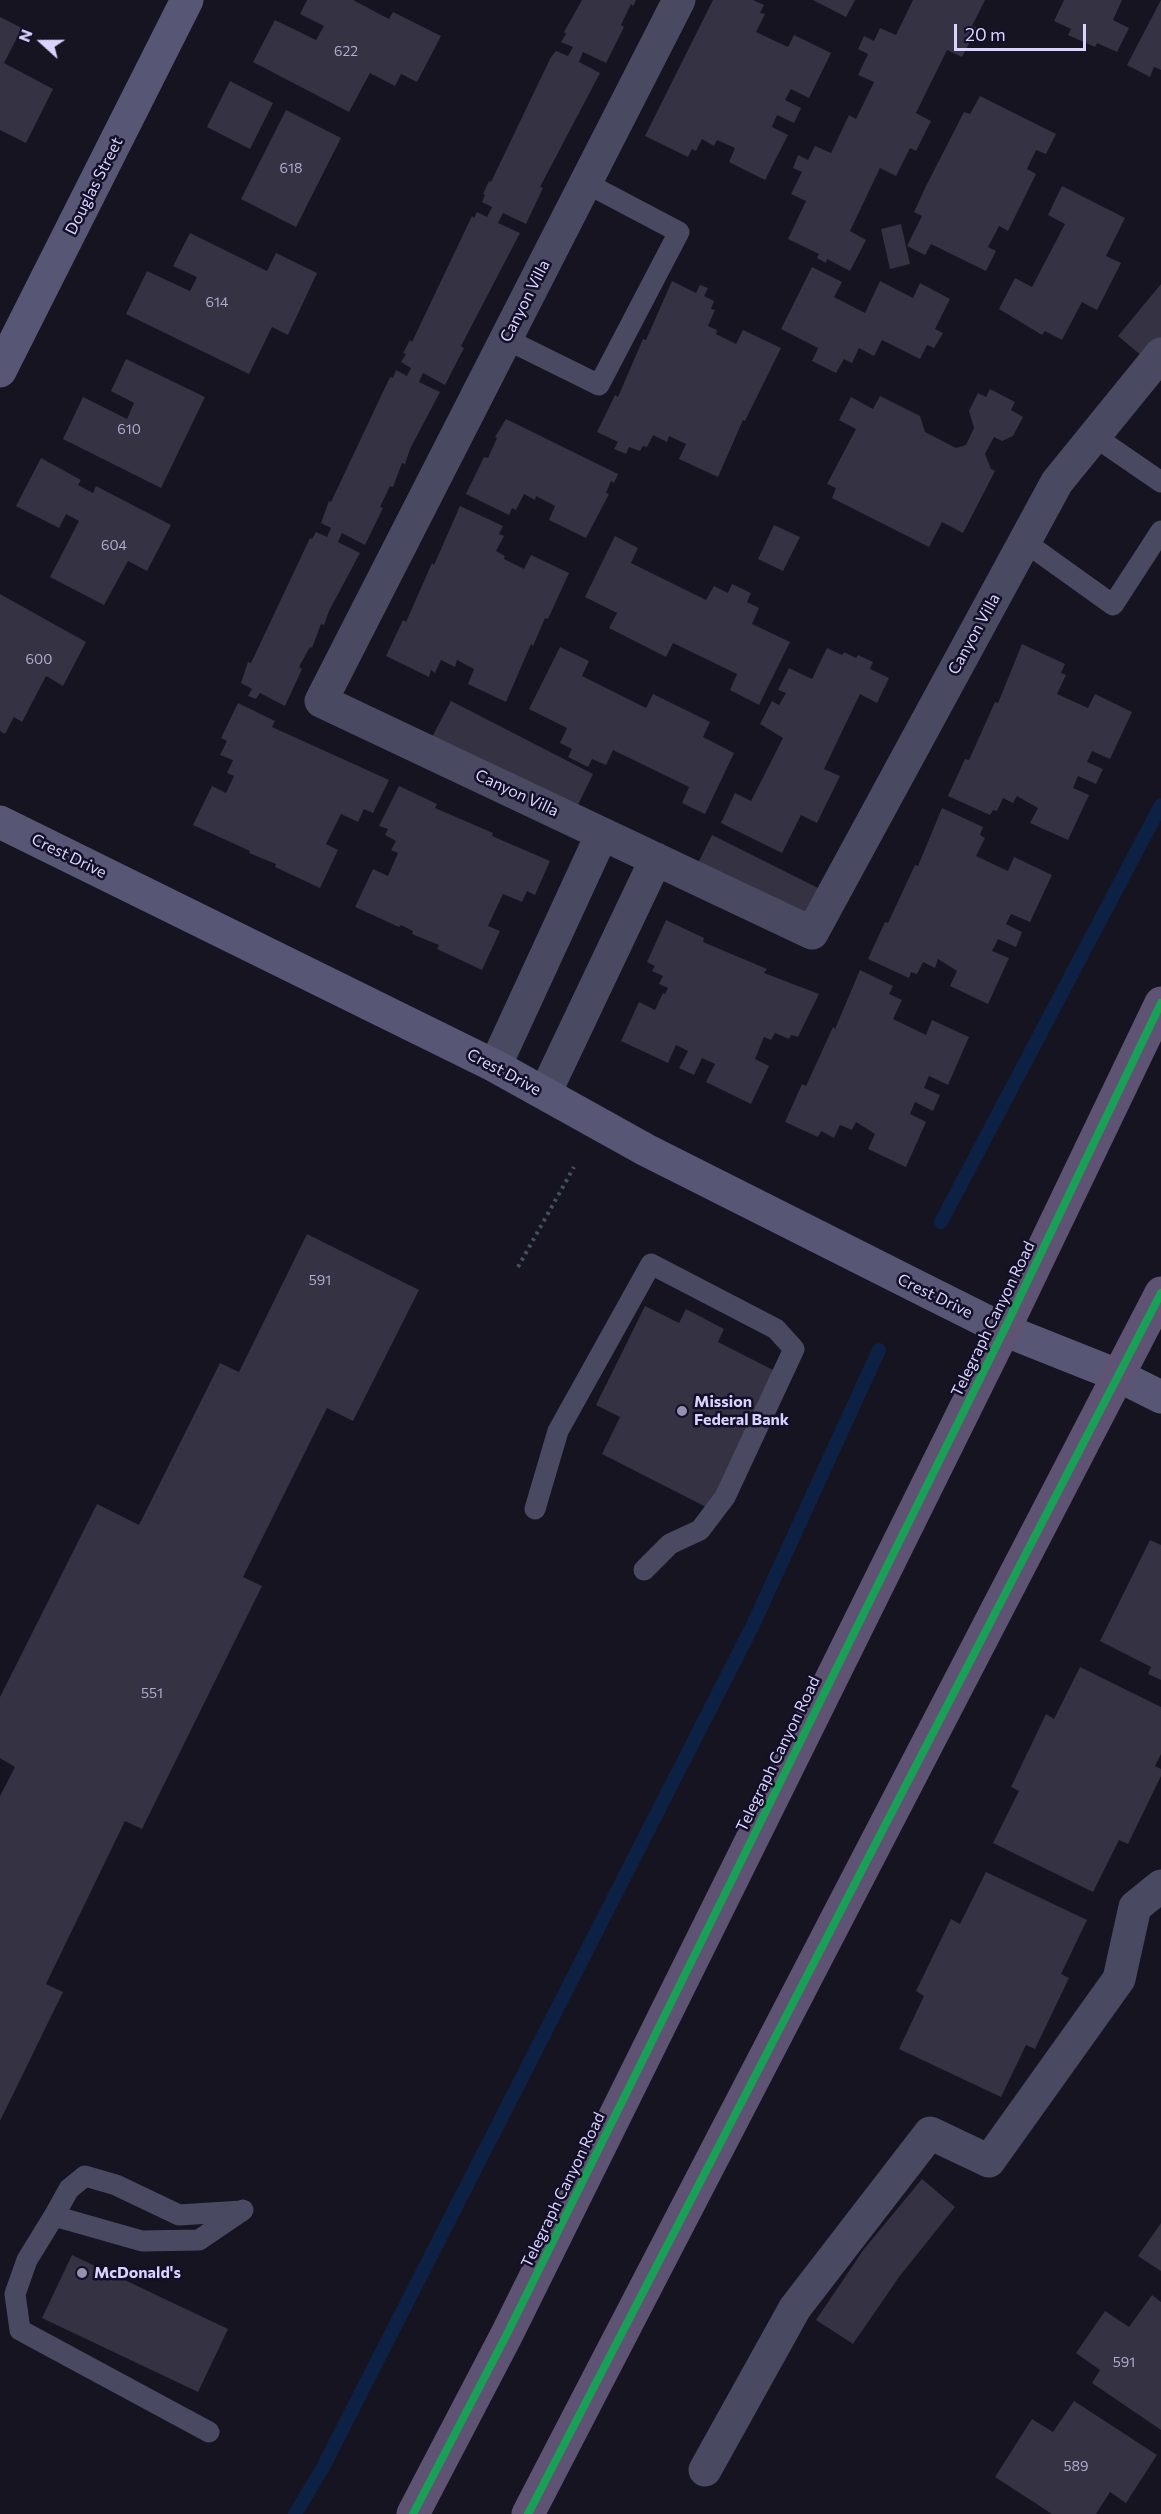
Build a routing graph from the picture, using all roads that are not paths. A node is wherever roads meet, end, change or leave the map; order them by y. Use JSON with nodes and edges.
{"nodes":[{"id":1,"x":188,"y":0,"type":"edge"},
{"id":2,"x":679,"y":0,"type":"edge"},
{"id":3,"x":586,"y":183,"type":"junction"},
{"id":4,"x":506,"y":339,"type":"junction"},
{"id":5,"x":1161,"y":354,"type":"edge"},
{"id":6,"x":0,"y":371,"type":"edge"},
{"id":7,"x":1094,"y":436,"type":"junction"},
{"id":8,"x":1161,"y":482,"type":"edge"},
{"id":9,"x":1161,"y":531,"type":"edge"},
{"id":10,"x":1025,"y":542,"type":"junction"},
{"id":11,"x":0,"y":822,"type":"edge"},
{"id":12,"x":602,"y":834,"type":"junction"},
{"id":13,"x":656,"y":859,"type":"junction"},
{"id":14,"x":1161,"y":1003,"type":"edge"},
{"id":15,"x":495,"y":1066,"type":"junction"},
{"id":16,"x":545,"y":1093,"type":"junction"},
{"id":17,"x":1161,"y":1293,"type":"edge"},
{"id":18,"x":1004,"y":1330,"type":"junction"},
{"id":19,"x":1117,"y":1375,"type":"junction"},
{"id":20,"x":1161,"y":1397,"type":"edge"},
{"id":21,"x":535,"y":1509,"type":"dead end"},
{"id":22,"x":644,"y":1570,"type":"dead end"},
{"id":23,"x":1161,"y":1886,"type":"edge"},
{"id":24,"x":54,"y":2216,"type":"junction"},
{"id":25,"x":209,"y":2432,"type":"dead end"},
{"id":26,"x":705,"y":2470,"type":"dead end"},
{"id":27,"x":413,"y":2514,"type":"edge"},
{"id":28,"x":528,"y":2514,"type":"edge"}],
"edges":[{"from":1,"to":6,"type":"street","name":"Douglas Street"},
{"from":2,"to":3,"type":"street","name":"Canyon Villa"},
{"from":3,"to":4,"type":"street","name":"Canyon Villa"},
{"from":3,"to":4,"type":"lane"},
{"from":4,"to":12,"type":"street","name":"Canyon Villa"},
{"from":5,"to":7,"type":"street","name":"Canyon Villa"},
{"from":7,"to":8,"type":"lane"},
{"from":7,"to":10,"type":"street","name":"Canyon Villa"},
{"from":9,"to":10,"type":"lane"},
{"from":10,"to":13,"type":"street","name":"Canyon Villa"},
{"from":11,"to":15,"type":"street","name":"Crest Drive"},
{"from":12,"to":13,"type":"street","name":"Canyon Villa"},
{"from":12,"to":15,"type":"street"},
{"from":13,"to":16,"type":"street"},
{"from":14,"to":18,"type":"main road","name":"Telegraph Canyon Road"},
{"from":15,"to":16,"type":"street","name":"Crest Drive"},
{"from":16,"to":18,"type":"street","name":"Crest Drive"},
{"from":17,"to":19,"type":"main road"},
{"from":18,"to":19,"type":"street","name":"Crest Drive"},
{"from":18,"to":27,"type":"main road","name":"Telegraph Canyon Road"},
{"from":19,"to":20,"type":"street","name":"Crest Drive"},
{"from":19,"to":28,"type":"main road"},
{"from":21,"to":22,"type":"lane"},
{"from":23,"to":26,"type":"street"},
{"from":24,"to":24,"type":"lane"},
{"from":24,"to":25,"type":"lane"}]}
